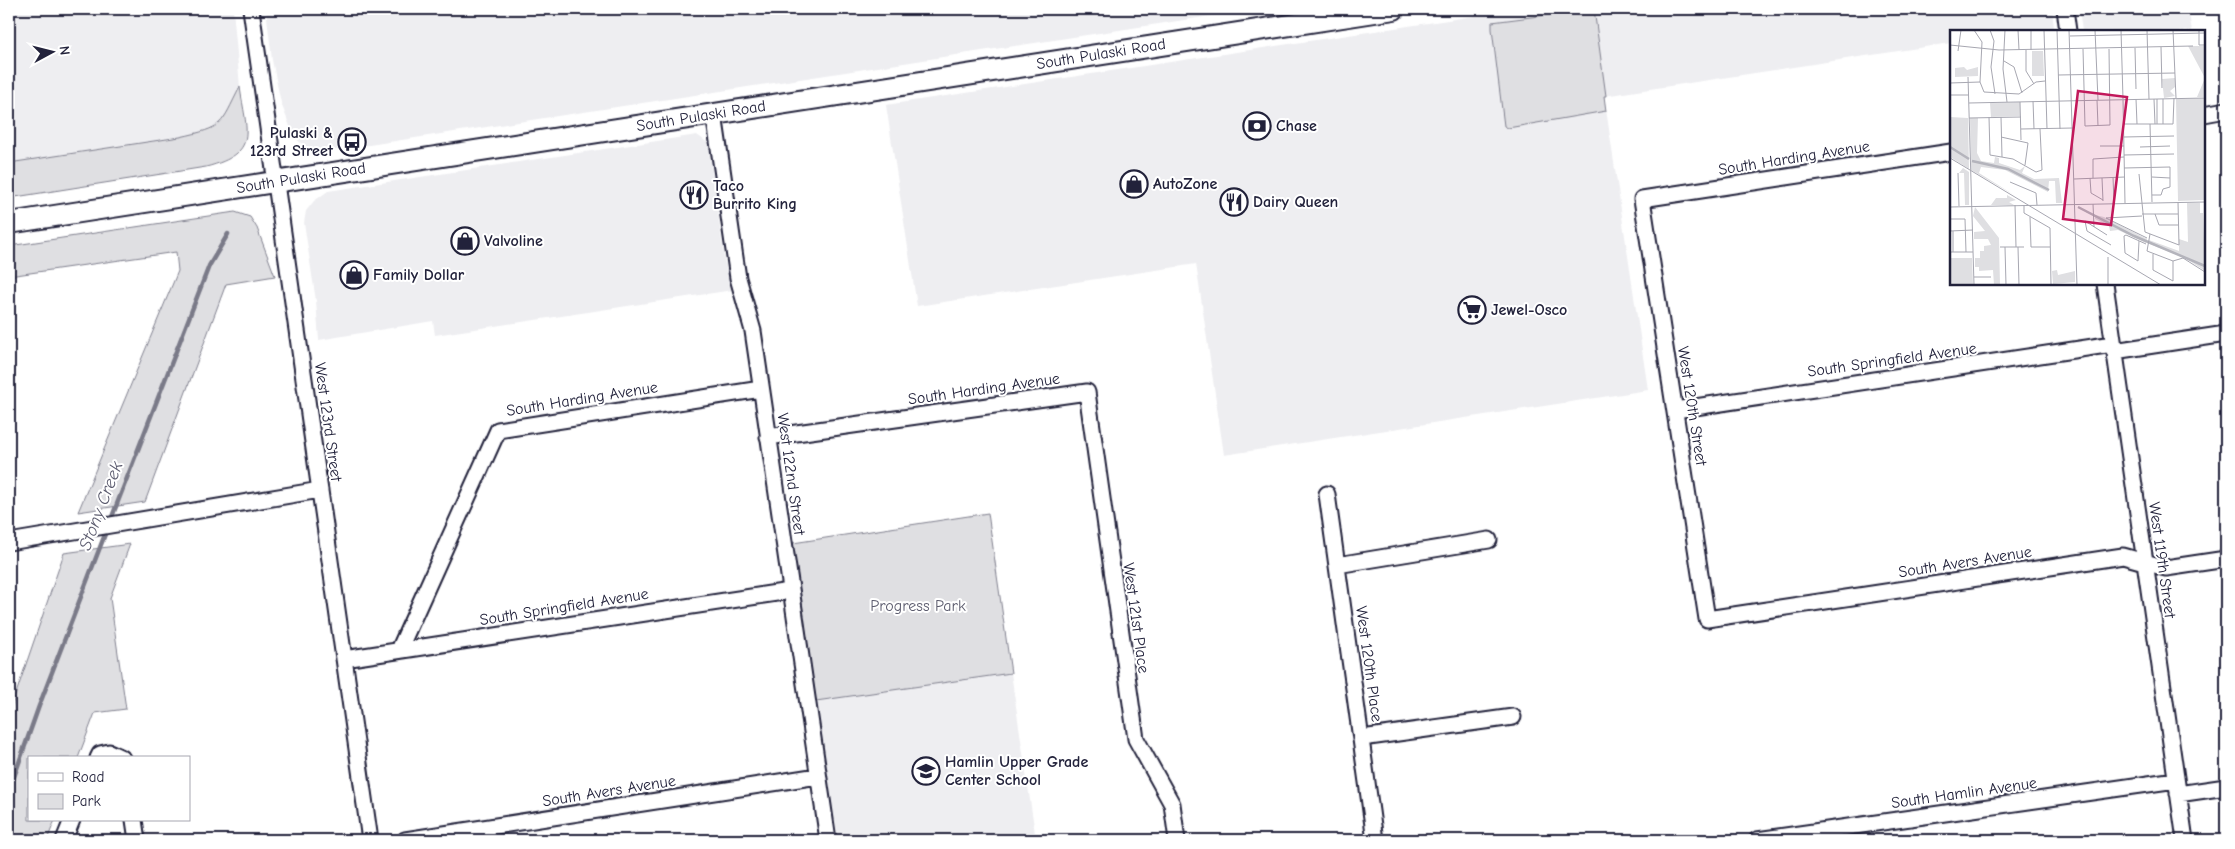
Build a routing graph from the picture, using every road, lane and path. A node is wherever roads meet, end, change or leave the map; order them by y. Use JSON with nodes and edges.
{"nodes":[{"id":1,"x":251,"y":9,"type":"edge"},
{"id":2,"x":1394,"y":9,"type":"edge"},
{"id":3,"x":2065,"y":9,"type":"edge"},
{"id":4,"x":2068,"y":30,"type":"edge"},
{"id":5,"x":2226,"y":110,"type":"edge"},
{"id":6,"x":714,"y":114,"type":"junction"},
{"id":7,"x":2205,"y":114,"type":"edge"},
{"id":8,"x":1950,"y":152,"type":"edge"},
{"id":9,"x":276,"y":182,"type":"junction"},
{"id":10,"x":1642,"y":199,"type":"joint"},
{"id":11,"x":9,"y":223,"type":"edge"},
{"id":12,"x":2105,"y":285,"type":"edge"},
{"id":13,"x":2226,"y":334,"type":"edge"},
{"id":14,"x":2114,"y":348,"type":"junction"},
{"id":15,"x":761,"y":389,"type":"junction"},
{"id":16,"x":1087,"y":392,"type":"joint"},
{"id":17,"x":1675,"y":410,"type":"junction"},
{"id":18,"x":768,"y":437,"type":"junction"},
{"id":19,"x":320,"y":490,"type":"junction"},
{"id":20,"x":1327,"y":494,"type":"dead end"},
{"id":21,"x":1489,"y":540,"type":"dead end"},
{"id":22,"x":9,"y":542,"type":"edge"},
{"id":23,"x":2226,"y":559,"type":"edge"},
{"id":24,"x":2145,"y":562,"type":"junction"},
{"id":25,"x":1337,"y":565,"type":"junction"},
{"id":26,"x":790,"y":591,"type":"junction"},
{"id":27,"x":1707,"y":619,"type":"joint"},
{"id":28,"x":399,"y":650,"type":"junction"},
{"id":29,"x":344,"y":659,"type":"junction"},
{"id":30,"x":1513,"y":717,"type":"dead end"},
{"id":31,"x":1362,"y":738,"type":"junction"},
{"id":32,"x":818,"y":776,"type":"junction"},
{"id":33,"x":2226,"y":786,"type":"edge"},
{"id":34,"x":2177,"y":787,"type":"junction"},
{"id":35,"x":71,"y":822,"type":"edge"},
{"id":36,"x":134,"y":822,"type":"edge"},
{"id":37,"x":64,"y":840,"type":"edge"},
{"id":38,"x":137,"y":840,"type":"edge"},
{"id":39,"x":370,"y":840,"type":"edge"},
{"id":40,"x":405,"y":840,"type":"edge"},
{"id":41,"x":828,"y":840,"type":"edge"},
{"id":42,"x":1178,"y":840,"type":"edge"},
{"id":43,"x":1375,"y":840,"type":"edge"},
{"id":44,"x":1757,"y":840,"type":"edge"},
{"id":45,"x":2185,"y":840,"type":"edge"}],
"edges":[{"from":1,"to":9,"type":"street","name":"West 123rd Street"},
{"from":2,"to":6,"type":"main road","name":"South Pulaski Road"},
{"from":3,"to":4,"type":"street"},
{"from":5,"to":7,"type":"street"},
{"from":6,"to":9,"type":"main road","name":"South Pulaski Road"},
{"from":6,"to":15,"type":"street","name":"West 122nd Street"},
{"from":8,"to":10,"type":"street","name":"South Harding Avenue"},
{"from":9,"to":11,"type":"main road","name":"South Pulaski Road"},
{"from":9,"to":19,"type":"street","name":"West 123rd Street"},
{"from":10,"to":17,"type":"street","name":"West 120th Street"},
{"from":12,"to":14,"type":"street","name":"West 119th Street"},
{"from":13,"to":14,"type":"street","name":"South Springfield Avenue"},
{"from":14,"to":17,"type":"street","name":"South Springfield Avenue"},
{"from":14,"to":24,"type":"street","name":"West 119th Street"},
{"from":15,"to":18,"type":"street","name":"West 122nd Street"},
{"from":15,"to":28,"type":"street","name":"South Harding Avenue"},
{"from":16,"to":18,"type":"street","name":"South Harding Avenue"},
{"from":16,"to":42,"type":"street","name":"West 121st Place"},
{"from":17,"to":27,"type":"street","name":"West 120th Street"},
{"from":18,"to":26,"type":"street","name":"West 122nd Street"},
{"from":19,"to":22,"type":"street"},
{"from":19,"to":29,"type":"street","name":"West 123rd Street"},
{"from":20,"to":25,"type":"street","name":"West 120th Place"},
{"from":21,"to":25,"type":"street"},
{"from":23,"to":24,"type":"street","name":"South Avers Avenue"},
{"from":24,"to":27,"type":"street","name":"South Avers Avenue"},
{"from":24,"to":34,"type":"street","name":"West 119th Street"},
{"from":25,"to":31,"type":"street","name":"West 120th Place"},
{"from":26,"to":28,"type":"street","name":"South Springfield Avenue"},
{"from":26,"to":32,"type":"street","name":"West 122nd Street"},
{"from":28,"to":29,"type":"street","name":"South Springfield Avenue"},
{"from":29,"to":39,"type":"street","name":"West 123rd Street"},
{"from":30,"to":31,"type":"street"},
{"from":31,"to":43,"type":"street","name":"West 120th Place"},
{"from":32,"to":40,"type":"street","name":"South Avers Avenue"},
{"from":32,"to":41,"type":"street","name":"West 122nd Street"},
{"from":33,"to":34,"type":"street","name":"South Hamlin Avenue"},
{"from":34,"to":44,"type":"street","name":"South Hamlin Avenue"},
{"from":34,"to":45,"type":"street","name":"West 119th Street"},
{"from":35,"to":37,"type":"street"},
{"from":36,"to":38,"type":"street"}]}
